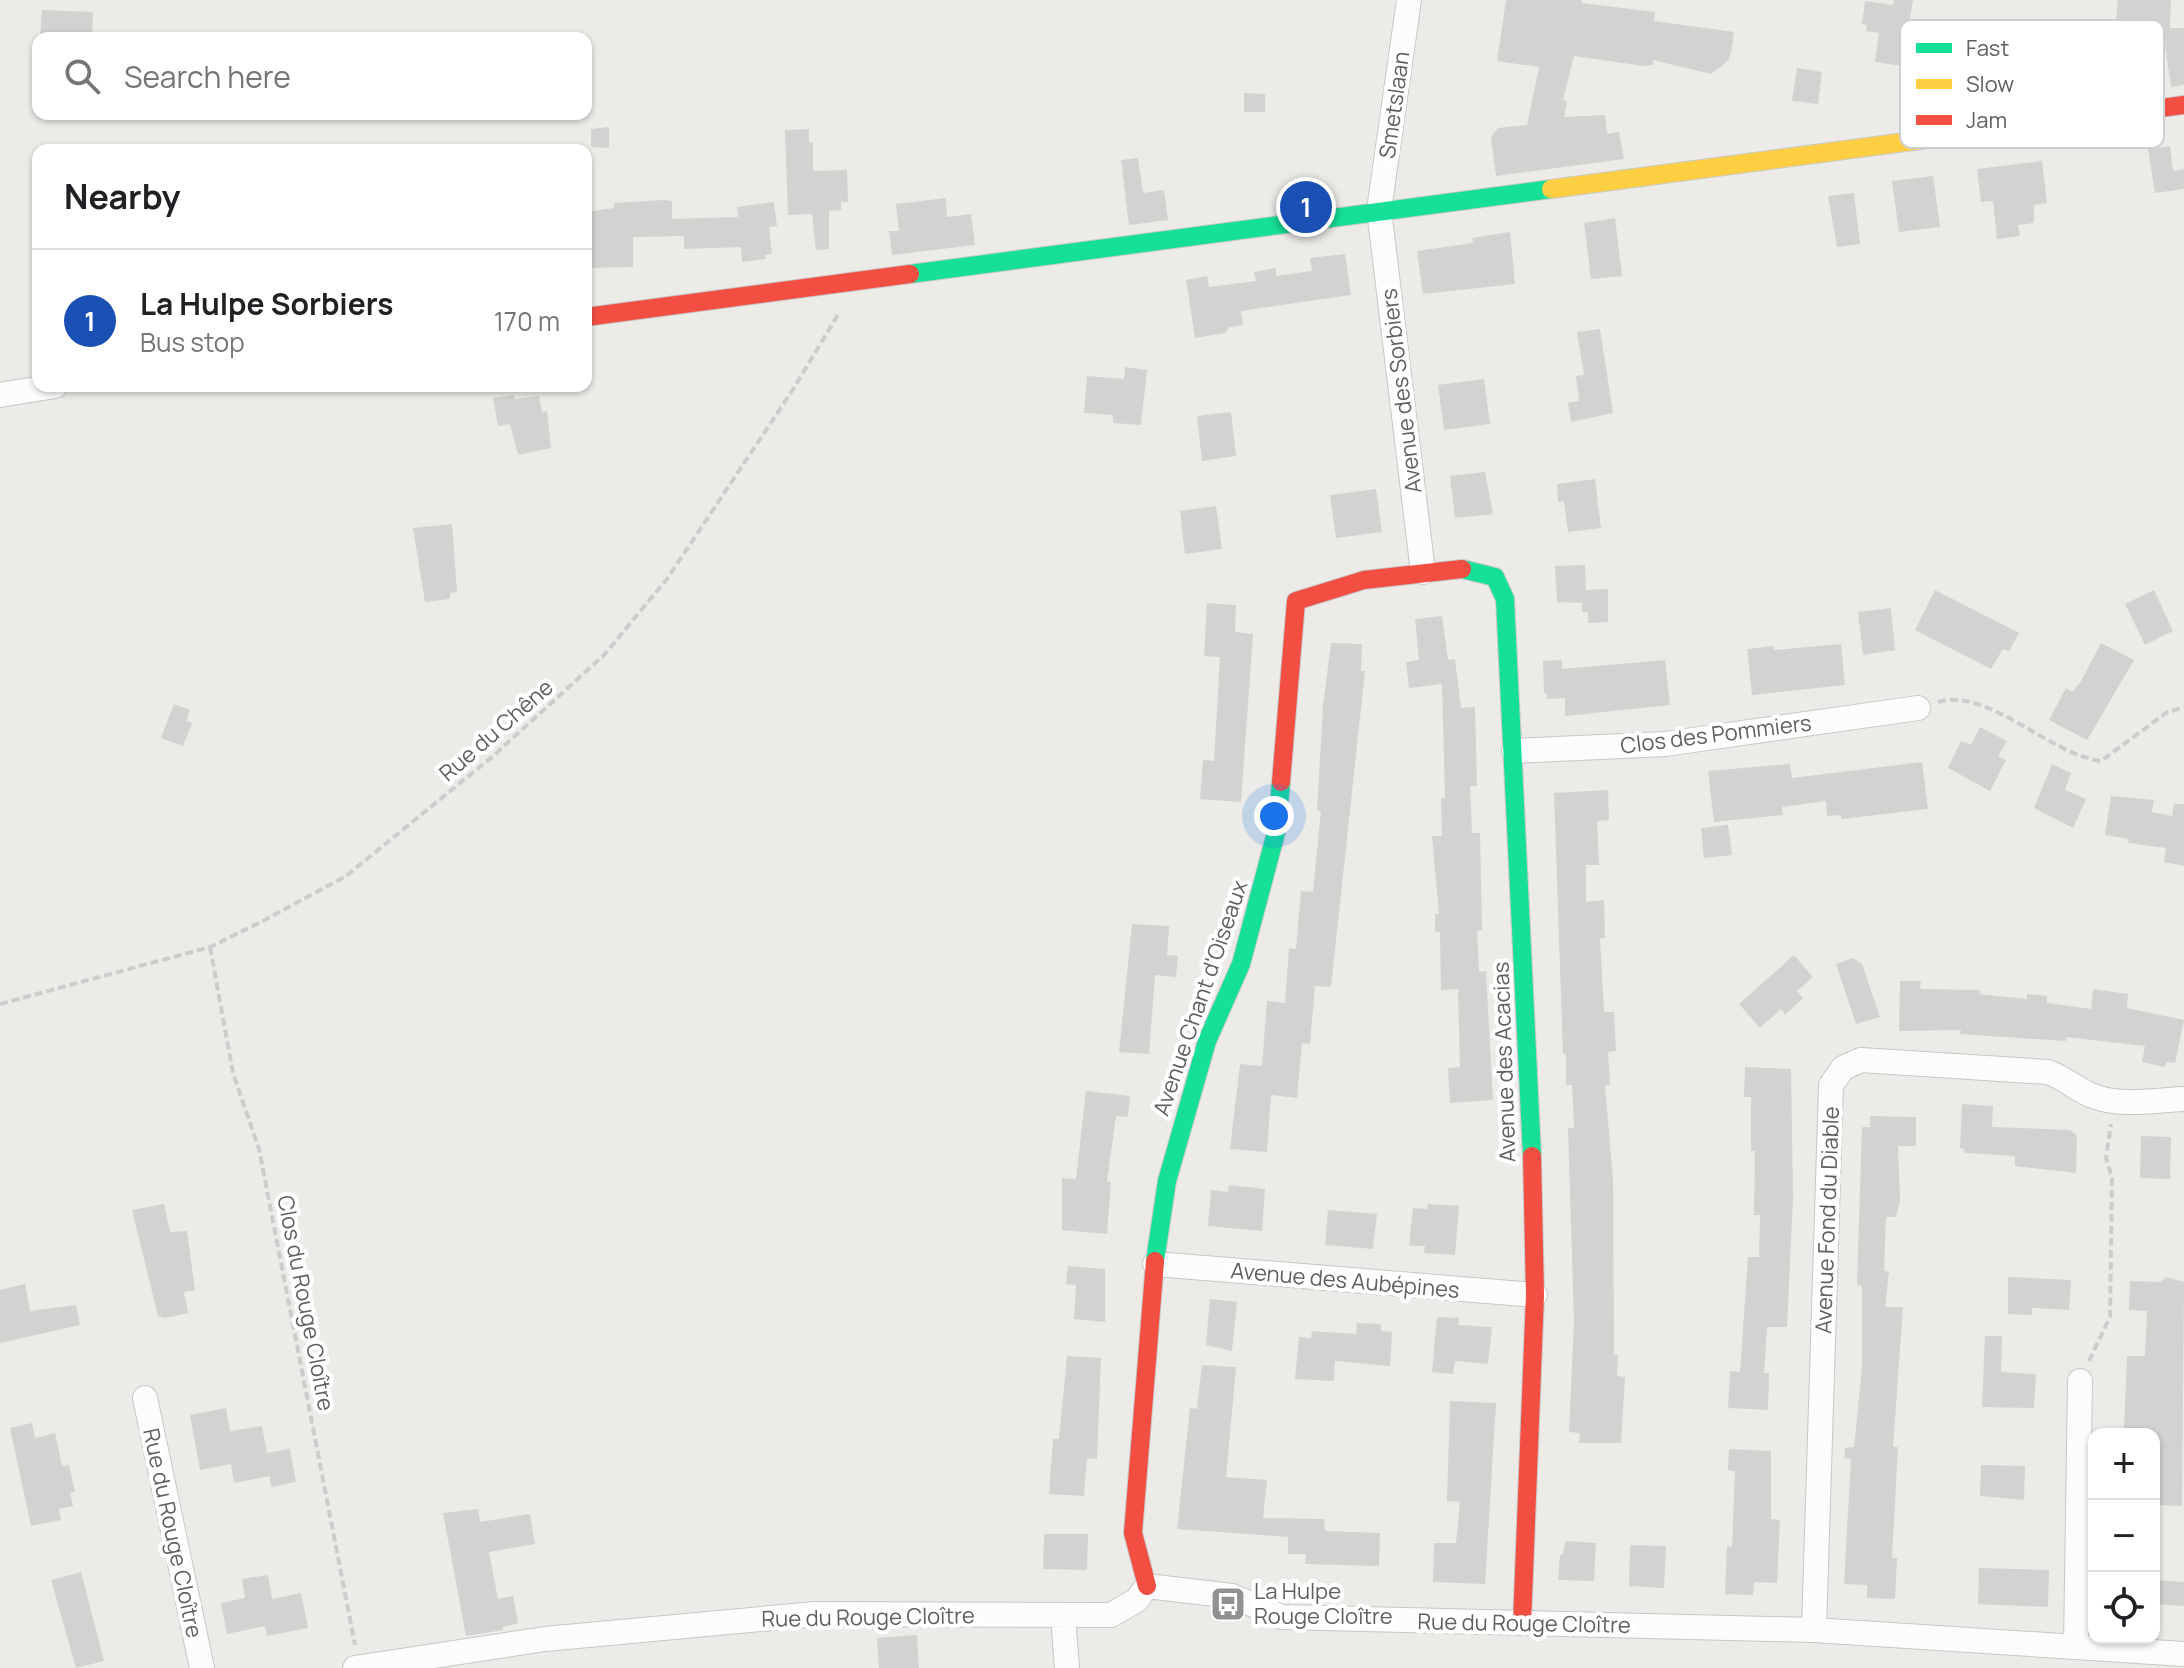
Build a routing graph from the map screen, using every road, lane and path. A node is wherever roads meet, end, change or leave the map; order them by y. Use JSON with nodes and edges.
{"nodes":[{"id":1,"x":1409,"y":0,"type":"edge"},
{"id":2,"x":2184,"y":105,"type":"edge"},
{"id":3,"x":2164,"y":108,"type":"edge"},
{"id":4,"x":1900,"y":142,"type":"edge"},
{"id":5,"x":1379,"y":210,"type":"junction"},
{"id":6,"x":857,"y":283,"type":"junction"},
{"id":7,"x":592,"y":316,"type":"edge"},
{"id":8,"x":32,"y":390,"type":"edge"},
{"id":9,"x":0,"y":395,"type":"edge"},
{"id":10,"x":1423,"y":572,"type":"junction"},
{"id":11,"x":2184,"y":707,"type":"edge"},
{"id":12,"x":1918,"y":708,"type":"joint"},
{"id":13,"x":1514,"y":751,"type":"junction"},
{"id":14,"x":210,"y":947,"type":"junction"},
{"id":15,"x":0,"y":1004,"type":"edge"},
{"id":16,"x":2184,"y":1099,"type":"edge"},
{"id":17,"x":2111,"y":1102,"type":"junction"},
{"id":18,"x":1155,"y":1264,"type":"junction"},
{"id":19,"x":1535,"y":1295,"type":"junction"},
{"id":20,"x":2080,"y":1381,"type":"joint"},
{"id":21,"x":145,"y":1398,"type":"dead end"},
{"id":22,"x":1147,"y":1586,"type":"junction"},
{"id":23,"x":1063,"y":1616,"type":"junction"},
{"id":24,"x":1522,"y":1623,"type":"junction"},
{"id":25,"x":1814,"y":1630,"type":"junction"},
{"id":26,"x":2076,"y":1647,"type":"junction"},
{"id":27,"x":2184,"y":1654,"type":"edge"},
{"id":28,"x":202,"y":1668,"type":"edge"},
{"id":29,"x":357,"y":1668,"type":"edge"},
{"id":30,"x":1067,"y":1668,"type":"edge"}],
"edges":[{"from":1,"to":5,"type":"street","name":"Smetslaan"},
{"from":2,"to":3,"type":"street"},
{"from":4,"to":5,"type":"street"},
{"from":5,"to":6,"type":"street"},
{"from":5,"to":10,"type":"street","name":"Avenue des Sorbiers"},
{"from":6,"to":7,"type":"street"},
{"from":6,"to":14,"type":"path","name":"Rue du Chêne"},
{"from":8,"to":9,"type":"street"},
{"from":10,"to":13,"type":"street","name":"Avenue des Acacias"},
{"from":10,"to":18,"type":"street","name":"Avenue Chant d'Oiseaux"},
{"from":11,"to":12,"type":"path"},
{"from":12,"to":13,"type":"street","name":"Clos des Pommiers"},
{"from":13,"to":19,"type":"street","name":"Avenue des Acacias"},
{"from":14,"to":15,"type":"path","name":"Rue du Chêne"},
{"from":14,"to":29,"type":"path","name":"Clos du Rouge Cloître"},
{"from":16,"to":17,"type":"street","name":"Avenue Fond du Diable"},
{"from":17,"to":20,"type":"path"},
{"from":17,"to":25,"type":"street","name":"Avenue Fond du Diable"},
{"from":18,"to":19,"type":"street","name":"Avenue des Aubépines"},
{"from":18,"to":22,"type":"street","name":"Avenue Chant d'Oiseaux"},
{"from":19,"to":24,"type":"street","name":"Avenue des Acacias"},
{"from":20,"to":26,"type":"street"},
{"from":21,"to":28,"type":"street","name":"Rue du Rouge Cloître"},
{"from":22,"to":23,"type":"street","name":"Rue du Rouge Cloître"},
{"from":22,"to":24,"type":"street","name":"Rue du Rouge Cloître"},
{"from":23,"to":29,"type":"street","name":"Rue du Rouge Cloître"},
{"from":23,"to":30,"type":"street"},
{"from":24,"to":25,"type":"street","name":"Rue du Rouge Cloître"},
{"from":25,"to":26,"type":"street","name":"Rue du Rouge Cloître"},
{"from":26,"to":27,"type":"street","name":"Rue du Rouge Cloître"}]}
